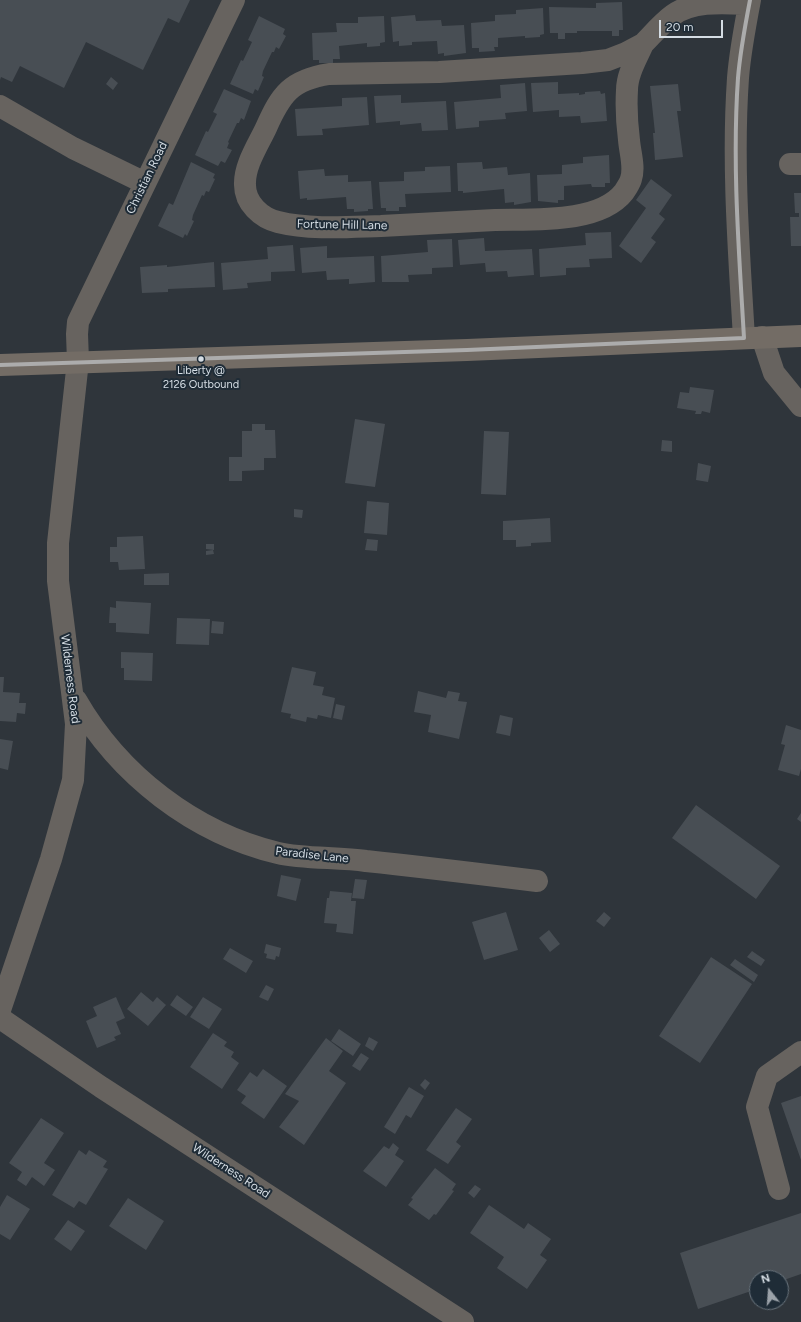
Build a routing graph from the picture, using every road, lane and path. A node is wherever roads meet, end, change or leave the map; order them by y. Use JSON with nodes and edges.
{"nodes":[{"id":1,"x":234,"y":0,"type":"edge"},
{"id":2,"x":749,"y":2,"type":"edge"},
{"id":3,"x":643,"y":44,"type":"junction"},
{"id":4,"x":0,"y":106,"type":"edge"},
{"id":5,"x":144,"y":182,"type":"junction"},
{"id":6,"x":801,"y":336,"type":"edge"},
{"id":7,"x":753,"y":338,"type":"junction"},
{"id":8,"x":78,"y":361,"type":"junction"},
{"id":9,"x":0,"y":365,"type":"edge"},
{"id":10,"x":801,"y":406,"type":"edge"},
{"id":11,"x":74,"y":696,"type":"junction"},
{"id":12,"x":537,"y":881,"type":"dead end"},
{"id":13,"x":0,"y":1010,"type":"edge"},
{"id":14,"x":0,"y":1018,"type":"edge"},
{"id":15,"x":801,"y":1052,"type":"edge"},
{"id":16,"x":779,"y":1189,"type":"dead end"},
{"id":17,"x":463,"y":1322,"type":"edge"}],
"edges":[{"from":1,"to":5,"type":"street","name":"Christian Road"},
{"from":2,"to":3,"type":"street","name":"Fortune Hill Lane"},
{"from":2,"to":7,"type":"street"},
{"from":3,"to":3,"type":"street","name":"Fortune Hill Lane"},
{"from":4,"to":5,"type":"street"},
{"from":5,"to":8,"type":"street","name":"Christian Road"},
{"from":6,"to":7,"type":"main road"},
{"from":7,"to":8,"type":"main road"},
{"from":7,"to":10,"type":"street"},
{"from":8,"to":9,"type":"main road"},
{"from":8,"to":11,"type":"street","name":"Wilderness Road"},
{"from":11,"to":12,"type":"street","name":"Paradise Lane"},
{"from":11,"to":13,"type":"street","name":"Wilderness Road"},
{"from":14,"to":17,"type":"street","name":"Wilderness Road"},
{"from":15,"to":16,"type":"street"}]}
